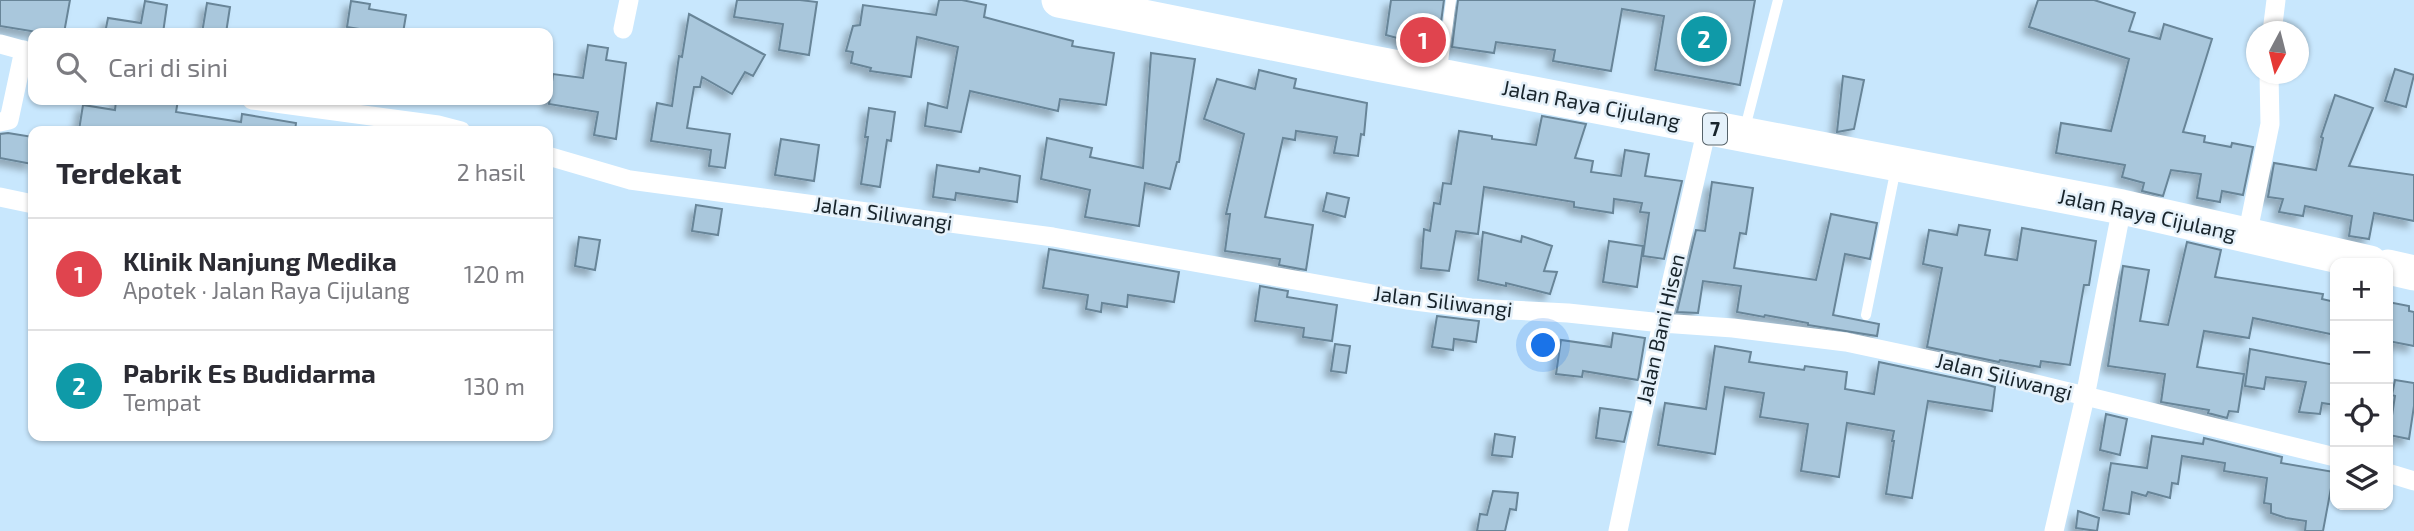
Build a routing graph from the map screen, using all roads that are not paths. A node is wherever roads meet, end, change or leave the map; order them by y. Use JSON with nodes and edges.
{"nodes":[{"id":1,"x":629,"y":0,"type":"edge"},
{"id":2,"x":1059,"y":0,"type":"edge"},
{"id":3,"x":1451,"y":0,"type":"edge"},
{"id":4,"x":1778,"y":0,"type":"edge"},
{"id":5,"x":2276,"y":0,"type":"edge"},
{"id":6,"x":2273,"y":21,"type":"edge"},
{"id":7,"x":623,"y":29,"type":"dead end"},
{"id":8,"x":0,"y":44,"type":"edge"},
{"id":9,"x":28,"y":51,"type":"edge"},
{"id":10,"x":28,"y":54,"type":"edge"},
{"id":11,"x":1441,"y":76,"type":"junction"},
{"id":12,"x":2269,"y":84,"type":"edge"},
{"id":13,"x":289,"y":105,"type":"edge"},
{"id":14,"x":0,"y":122,"type":"edge"},
{"id":15,"x":442,"y":126,"type":"edge"},
{"id":16,"x":1707,"y":128,"type":"junction"},
{"id":17,"x":1744,"y":135,"type":"junction"},
{"id":18,"x":553,"y":157,"type":"edge"},
{"id":19,"x":1896,"y":164,"type":"junction"},
{"id":20,"x":0,"y":197,"type":"edge"},
{"id":21,"x":28,"y":203,"type":"edge"},
{"id":22,"x":2122,"y":207,"type":"junction"},
{"id":23,"x":2247,"y":236,"type":"junction"},
{"id":24,"x":2347,"y":258,"type":"edge"},
{"id":25,"x":2393,"y":268,"type":"edge"},
{"id":26,"x":2414,"y":273,"type":"edge"},
{"id":27,"x":1866,"y":316,"type":"dead end"},
{"id":28,"x":1662,"y":323,"type":"junction"},
{"id":29,"x":2085,"y":397,"type":"junction"},
{"id":30,"x":2330,"y":456,"type":"edge"},
{"id":31,"x":2393,"y":475,"type":"edge"},
{"id":32,"x":2414,"y":481,"type":"edge"},
{"id":33,"x":1618,"y":531,"type":"edge"},
{"id":34,"x":2054,"y":531,"type":"edge"}],
"edges":[{"from":1,"to":7,"type":"street"},
{"from":2,"to":11,"type":"highway","name":"Jalan Raya Cijulang","number":"7"},
{"from":3,"to":11,"type":"lane"},
{"from":4,"to":17,"type":"lane"},
{"from":5,"to":6,"type":"street"},
{"from":8,"to":9,"type":"street"},
{"from":10,"to":14,"type":"street"},
{"from":11,"to":16,"type":"highway","name":"Jalan Raya Cijulang","number":"7"},
{"from":12,"to":23,"type":"street"},
{"from":13,"to":15,"type":"street"},
{"from":16,"to":17,"type":"highway","name":"Jalan Raya Cijulang","number":"7"},
{"from":16,"to":28,"type":"street","name":"Jalan Bani Hisen"},
{"from":17,"to":19,"type":"highway","name":"Jalan Raya Cijulang","number":"7"},
{"from":18,"to":28,"type":"street","name":"Jalan Siliwangi"},
{"from":19,"to":22,"type":"highway","name":"Jalan Raya Cijulang","number":"7"},
{"from":19,"to":27,"type":"lane"},
{"from":20,"to":21,"type":"street"},
{"from":22,"to":23,"type":"highway","name":"Jalan Raya Cijulang","number":"7"},
{"from":22,"to":29,"type":"street"},
{"from":23,"to":24,"type":"highway","name":"Jalan Raya Cijulang","number":"7"},
{"from":25,"to":26,"type":"highway"},
{"from":28,"to":29,"type":"street","name":"Jalan Siliwangi"},
{"from":28,"to":33,"type":"street","name":"Jalan Bani Hisen"},
{"from":29,"to":30,"type":"street","name":"Jalan Siliwangi"},
{"from":29,"to":34,"type":"street"},
{"from":31,"to":32,"type":"street"}]}
